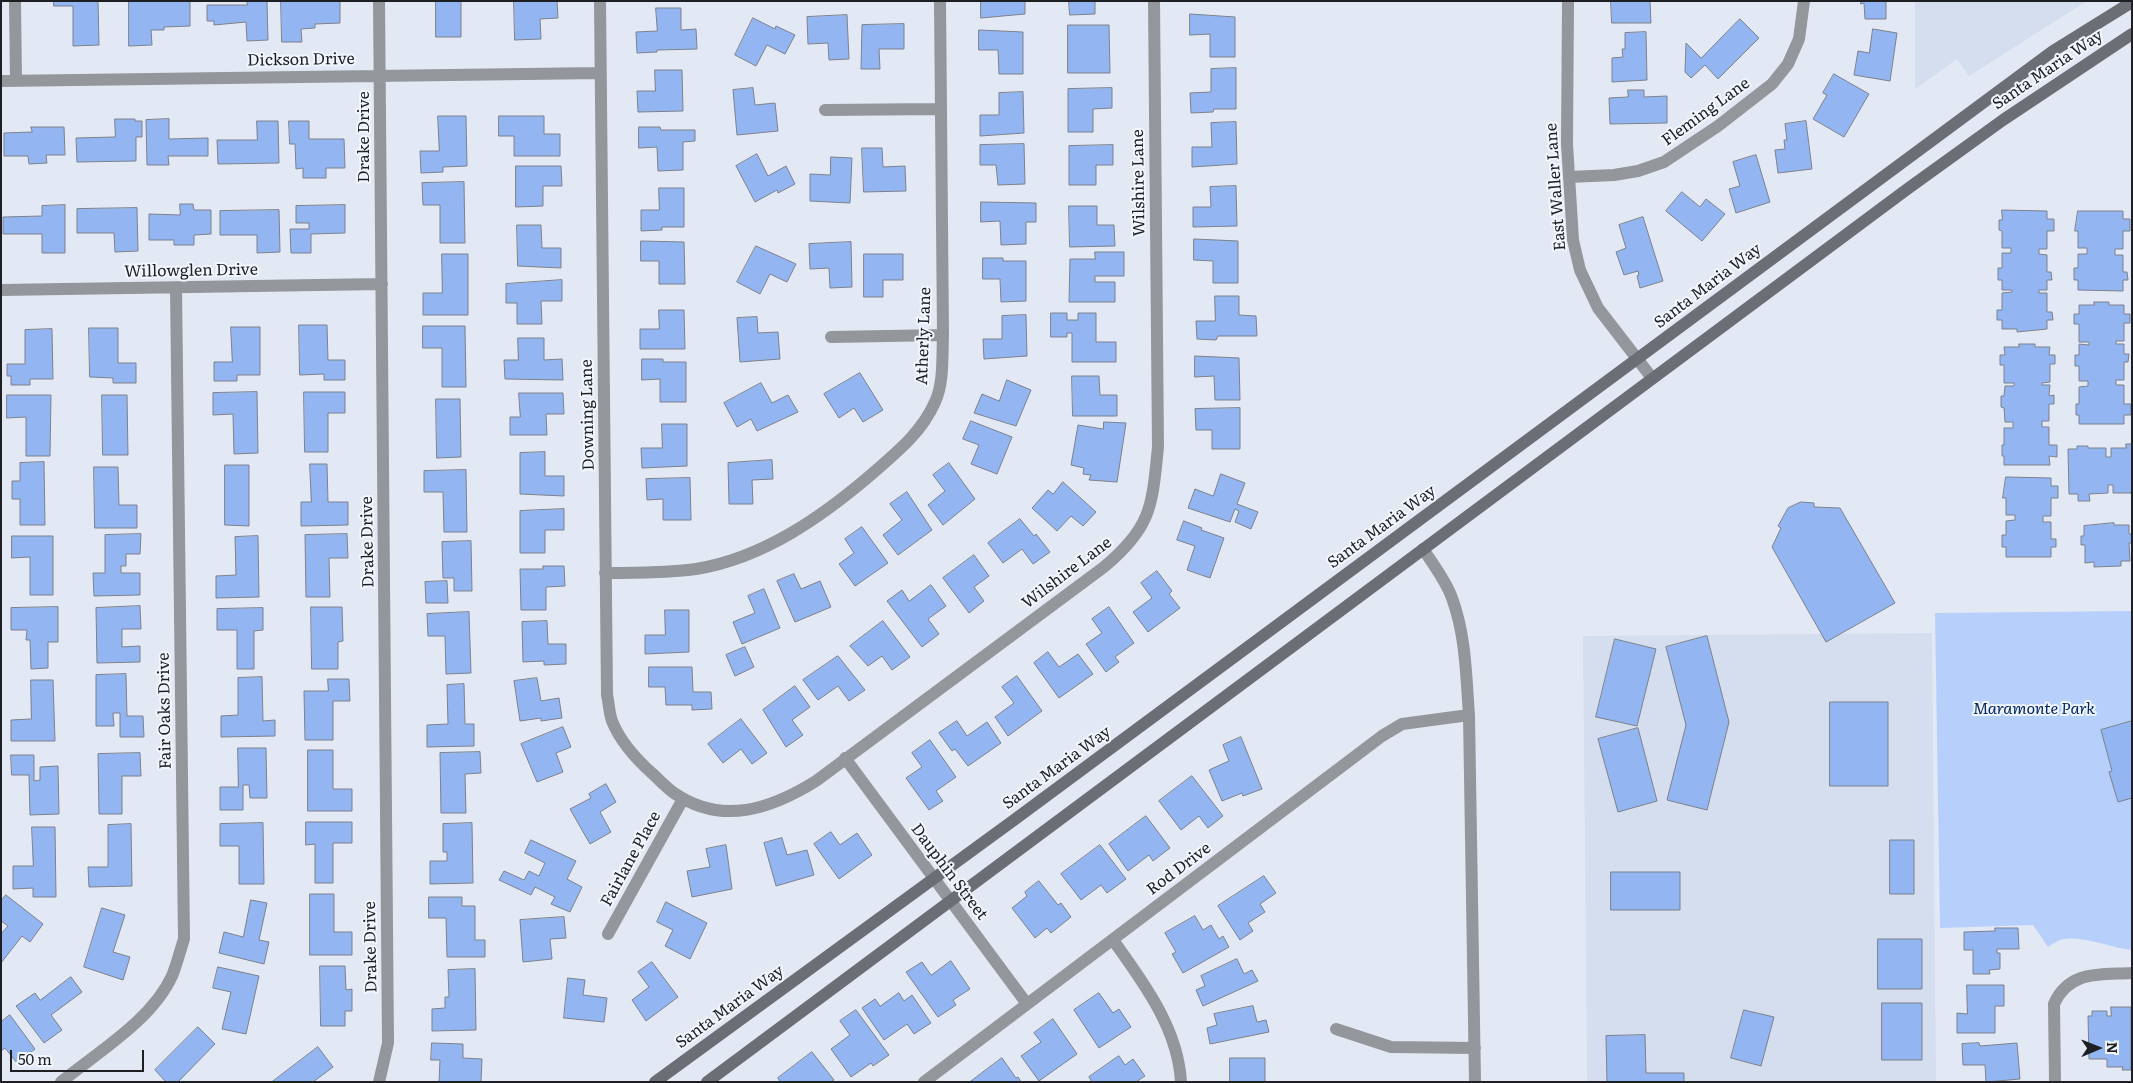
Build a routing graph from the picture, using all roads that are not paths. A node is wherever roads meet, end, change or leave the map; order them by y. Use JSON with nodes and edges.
{"nodes":[{"id":1,"x":15,"y":1,"type":"edge"},
{"id":2,"x":379,"y":1,"type":"edge"},
{"id":3,"x":600,"y":1,"type":"edge"},
{"id":4,"x":940,"y":1,"type":"edge"},
{"id":5,"x":1154,"y":1,"type":"edge"},
{"id":6,"x":1568,"y":1,"type":"edge"},
{"id":7,"x":1804,"y":1,"type":"edge"},
{"id":8,"x":2132,"y":2,"type":"edge"},
{"id":9,"x":2132,"y":34,"type":"edge"},
{"id":10,"x":600,"y":73,"type":"junction"},
{"id":11,"x":380,"y":76,"type":"junction"},
{"id":12,"x":1,"y":81,"type":"edge"},
{"id":13,"x":16,"y":81,"type":"junction"},
{"id":14,"x":942,"y":109,"type":"junction"},
{"id":15,"x":825,"y":110,"type":"dead end"},
{"id":16,"x":1569,"y":177,"type":"junction"},
{"id":17,"x":382,"y":284,"type":"junction"},
{"id":18,"x":176,"y":288,"type":"junction"},
{"id":19,"x":1,"y":290,"type":"edge"},
{"id":20,"x":943,"y":335,"type":"junction"},
{"id":21,"x":831,"y":337,"type":"dead end"},
{"id":22,"x":1638,"y":358,"type":"junction"},
{"id":23,"x":1652,"y":378,"type":"junction"},
{"id":24,"x":1423,"y":549,"type":"junction"},
{"id":25,"x":605,"y":573,"type":"junction"},
{"id":26,"x":1469,"y":715,"type":"junction"},
{"id":27,"x":845,"y":758,"type":"junction"},
{"id":28,"x":684,"y":799,"type":"junction"},
{"id":29,"x":933,"y":877,"type":"junction"},
{"id":30,"x":950,"y":901,"type":"junction"},
{"id":31,"x":608,"y":934,"type":"dead end"},
{"id":32,"x":1113,"y":940,"type":"junction"},
{"id":33,"x":2132,"y":973,"type":"edge"},
{"id":34,"x":1028,"y":1004,"type":"junction"},
{"id":35,"x":1336,"y":1030,"type":"dead end"},
{"id":36,"x":1475,"y":1048,"type":"junction"},
{"id":37,"x":61,"y":1082,"type":"edge"},
{"id":38,"x":379,"y":1082,"type":"edge"},
{"id":39,"x":655,"y":1082,"type":"edge"},
{"id":40,"x":706,"y":1082,"type":"edge"},
{"id":41,"x":924,"y":1082,"type":"edge"},
{"id":42,"x":1181,"y":1082,"type":"edge"},
{"id":43,"x":1475,"y":1082,"type":"edge"},
{"id":44,"x":2055,"y":1082,"type":"edge"}],
"edges":[{"from":1,"to":13,"type":"street"},
{"from":2,"to":11,"type":"street","name":"Drake Drive"},
{"from":3,"to":10,"type":"street","name":"Downing Lane"},
{"from":4,"to":14,"type":"street","name":"Atherly Lane"},
{"from":5,"to":27,"type":"street","name":"Wilshire Lane"},
{"from":6,"to":16,"type":"street","name":"East Waller Lane"},
{"from":7,"to":16,"type":"street","name":"Fleming Lane"},
{"from":8,"to":22,"type":"main road","name":"Santa Maria Way"},
{"from":9,"to":23,"type":"main road","name":"Santa Maria Way"},
{"from":10,"to":11,"type":"street","name":"Dickson Drive"},
{"from":10,"to":25,"type":"street","name":"Downing Lane"},
{"from":11,"to":13,"type":"street","name":"Dickson Drive"},
{"from":11,"to":17,"type":"street","name":"Drake Drive"},
{"from":12,"to":13,"type":"street","name":"Dickson Drive"},
{"from":14,"to":15,"type":"street"},
{"from":14,"to":20,"type":"street","name":"Atherly Lane"},
{"from":16,"to":22,"type":"street","name":"East Waller Lane"},
{"from":17,"to":18,"type":"street","name":"Willowglen Drive"},
{"from":17,"to":38,"type":"street","name":"Drake Drive"},
{"from":18,"to":19,"type":"street","name":"Willowglen Drive"},
{"from":18,"to":37,"type":"street","name":"Fair Oaks Drive"},
{"from":20,"to":21,"type":"street"},
{"from":20,"to":25,"type":"street","name":"Atherly Lane"},
{"from":22,"to":23,"type":"street","name":"East Waller Lane"},
{"from":22,"to":29,"type":"main road","name":"Santa Maria Way"},
{"from":23,"to":24,"type":"main road","name":"Santa Maria Way"},
{"from":24,"to":26,"type":"street"},
{"from":24,"to":30,"type":"main road","name":"Santa Maria Way"},
{"from":25,"to":28,"type":"street","name":"Downing Lane"},
{"from":26,"to":32,"type":"street","name":"Rod Drive"},
{"from":26,"to":36,"type":"street"},
{"from":27,"to":28,"type":"street","name":"Wilshire Lane"},
{"from":27,"to":29,"type":"street","name":"Dauphin Street"},
{"from":28,"to":31,"type":"street","name":"Fairlane Place"},
{"from":29,"to":30,"type":"street","name":"Dauphin Street"},
{"from":29,"to":39,"type":"main road","name":"Santa Maria Way"},
{"from":30,"to":34,"type":"street","name":"Dauphin Street"},
{"from":30,"to":40,"type":"main road","name":"Santa Maria Way"},
{"from":32,"to":34,"type":"street","name":"Rod Drive"},
{"from":32,"to":42,"type":"street"},
{"from":33,"to":44,"type":"street"},
{"from":34,"to":41,"type":"street","name":"Rod Drive"},
{"from":35,"to":36,"type":"street"},
{"from":36,"to":43,"type":"street"}]}
